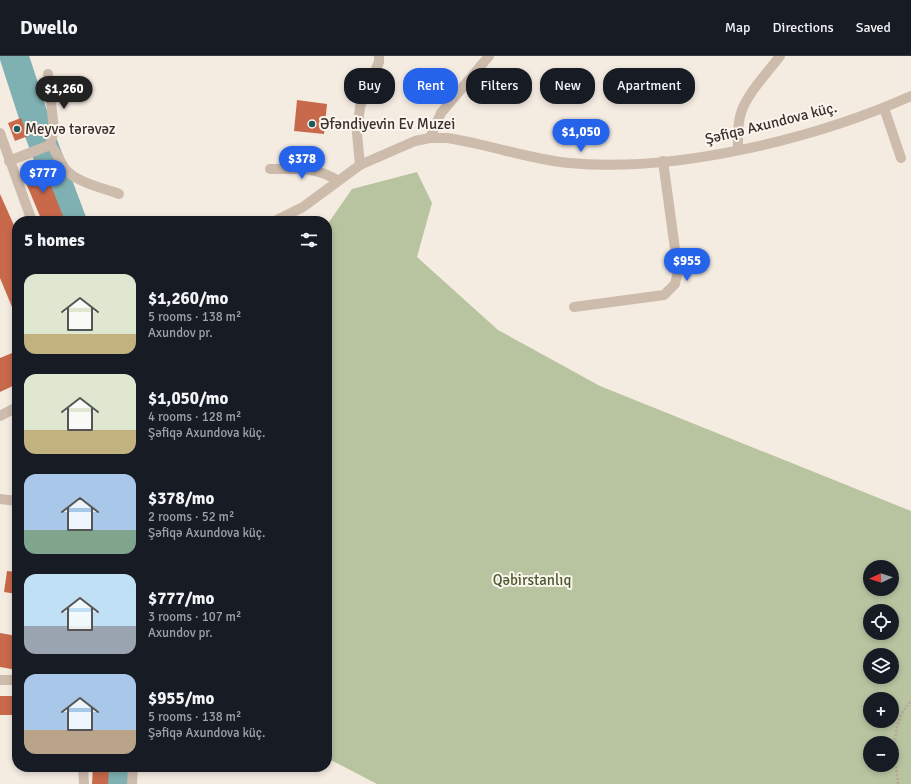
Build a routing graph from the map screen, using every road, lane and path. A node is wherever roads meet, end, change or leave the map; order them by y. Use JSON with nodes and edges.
{"nodes":[{"id":1,"x":379,"y":56,"type":"edge"},
{"id":2,"x":489,"y":56,"type":"edge"},
{"id":3,"x":780,"y":56,"type":"edge"},
{"id":4,"x":48,"y":74,"type":"dead end"},
{"id":5,"x":911,"y":96,"type":"edge"},
{"id":6,"x":884,"y":108,"type":"junction"},
{"id":7,"x":0,"y":133,"type":"edge"},
{"id":8,"x":430,"y":138,"type":"junction"},
{"id":9,"x":50,"y":145,"type":"junction"},
{"id":10,"x":738,"y":150,"type":"junction"},
{"id":11,"x":901,"y":158,"type":"dead end"},
{"id":12,"x":9,"y":161,"type":"junction"},
{"id":13,"x":663,"y":161,"type":"junction"},
{"id":14,"x":360,"y":165,"type":"junction"},
{"id":15,"x":270,"y":169,"type":"dead end"},
{"id":16,"x":338,"y":180,"type":"junction"},
{"id":17,"x":119,"y":194,"type":"dead end"},
{"id":18,"x":30,"y":216,"type":"edge"},
{"id":19,"x":284,"y":216,"type":"edge"},
{"id":20,"x":574,"y":307,"type":"dead end"},
{"id":21,"x":12,"y":410,"type":"edge"},
{"id":22,"x":0,"y":416,"type":"edge"},
{"id":23,"x":0,"y":499,"type":"edge"},
{"id":24,"x":12,"y":500,"type":"edge"},
{"id":25,"x":0,"y":680,"type":"edge"},
{"id":26,"x":12,"y":680,"type":"edge"},
{"id":27,"x":911,"y":701,"type":"edge"},
{"id":28,"x":83,"y":772,"type":"edge"},
{"id":29,"x":133,"y":772,"type":"edge"},
{"id":30,"x":84,"y":784,"type":"edge"},
{"id":31,"x":132,"y":784,"type":"edge"},
{"id":32,"x":898,"y":784,"type":"edge"}],
"edges":[{"from":1,"to":14,"type":"street"},
{"from":2,"to":8,"type":"street"},
{"from":3,"to":10,"type":"street"},
{"from":4,"to":9,"type":"street"},
{"from":5,"to":6,"type":"street","name":"Şəfiqə Axundova küç."},
{"from":6,"to":10,"type":"street","name":"Şəfiqə Axundova küç."},
{"from":6,"to":11,"type":"street"},
{"from":7,"to":12,"type":"street"},
{"from":8,"to":13,"type":"street","name":"Şəfiqə Axundova küç."},
{"from":8,"to":14,"type":"street","name":"Şəfiqə Axundova küç."},
{"from":9,"to":12,"type":"street"},
{"from":9,"to":17,"type":"street"},
{"from":10,"to":13,"type":"street","name":"Şəfiqə Axundova küç."},
{"from":12,"to":18,"type":"street"},
{"from":13,"to":20,"type":"street"},
{"from":14,"to":16,"type":"street","name":"Şəfiqə Axundova küç."},
{"from":15,"to":16,"type":"street"},
{"from":16,"to":19,"type":"street","name":"Şəfiqə Axundova küç."},
{"from":21,"to":22,"type":"street"},
{"from":23,"to":24,"type":"street"},
{"from":25,"to":26,"type":"street"},
{"from":27,"to":32,"type":"path"},
{"from":28,"to":30,"type":"street"},
{"from":29,"to":31,"type":"street"}]}
